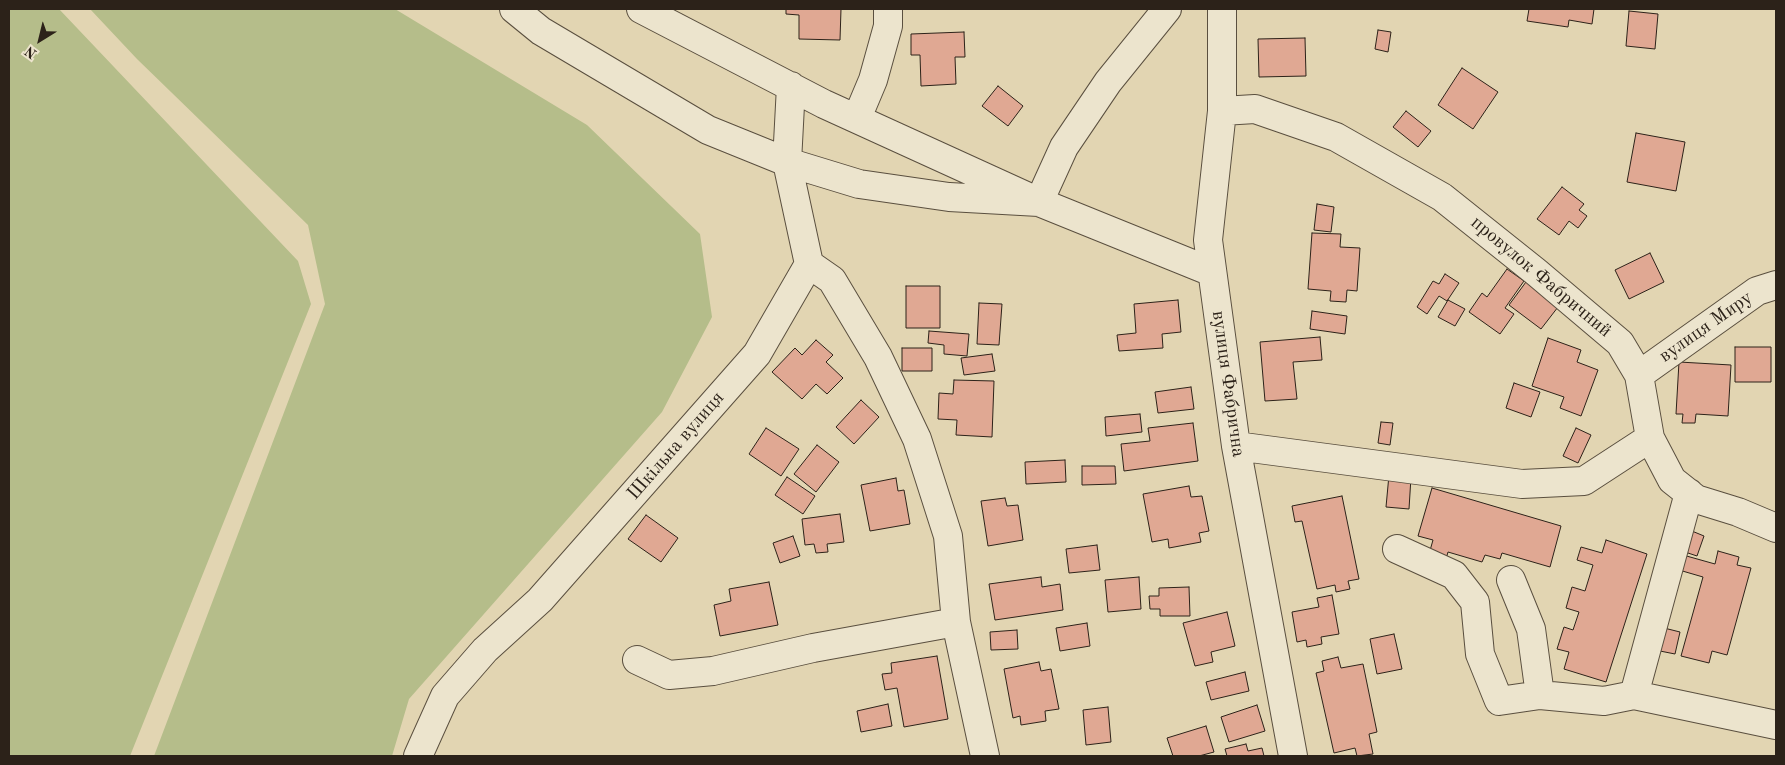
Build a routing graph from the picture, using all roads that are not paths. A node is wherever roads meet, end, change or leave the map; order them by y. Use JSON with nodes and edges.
{"nodes":[{"id":1,"x":514,"y":9,"type":"edge"},
{"id":2,"x":641,"y":9,"type":"edge"},
{"id":3,"x":888,"y":9,"type":"edge"},
{"id":4,"x":1167,"y":9,"type":"edge"},
{"id":5,"x":1222,"y":9,"type":"edge"},
{"id":6,"x":790,"y":86,"type":"junction"},
{"id":7,"x":1222,"y":111,"type":"junction"},
{"id":8,"x":857,"y":118,"type":"junction"},
{"id":9,"x":786,"y":162,"type":"junction"},
{"id":10,"x":1039,"y":202,"type":"junction"},
{"id":11,"x":809,"y":264,"type":"junction"},
{"id":12,"x":1212,"y":272,"type":"junction"},
{"id":13,"x":1776,"y":285,"type":"edge"},
{"id":14,"x":1639,"y":375,"type":"junction"},
{"id":15,"x":1650,"y":438,"type":"junction"},
{"id":16,"x":1236,"y":446,"type":"junction"},
{"id":17,"x":1688,"y":493,"type":"junction"},
{"id":18,"x":1776,"y":528,"type":"edge"},
{"id":19,"x":1397,"y":549,"type":"dead end"},
{"id":20,"x":1510,"y":580,"type":"dead end"},
{"id":21,"x":956,"y":622,"type":"junction"},
{"id":22,"x":637,"y":660,"type":"dead end"},
{"id":23,"x":1540,"y":695,"type":"junction"},
{"id":24,"x":1634,"y":695,"type":"junction"},
{"id":25,"x":1776,"y":725,"type":"edge"},
{"id":26,"x":418,"y":756,"type":"edge"},
{"id":27,"x":985,"y":756,"type":"edge"},
{"id":28,"x":1293,"y":756,"type":"edge"}],
"edges":[{"from":1,"to":9,"type":"street"},
{"from":2,"to":6,"type":"street"},
{"from":3,"to":8,"type":"street"},
{"from":4,"to":10,"type":"street"},
{"from":5,"to":7,"type":"street","name":"вулиця Фабрична"},
{"from":6,"to":8,"type":"street"},
{"from":6,"to":9,"type":"street"},
{"from":7,"to":12,"type":"street","name":"вулиця Фабрична"},
{"from":7,"to":14,"type":"street","name":"провулок Фабричний"},
{"from":8,"to":10,"type":"street"},
{"from":9,"to":10,"type":"street"},
{"from":9,"to":11,"type":"street"},
{"from":10,"to":12,"type":"street"},
{"from":11,"to":21,"type":"street"},
{"from":11,"to":26,"type":"street","name":"Шкільна вулиця"},
{"from":12,"to":16,"type":"street","name":"вулиця Фабрична"},
{"from":13,"to":14,"type":"street","name":"вулиця Миру"},
{"from":14,"to":15,"type":"street","name":"провулок Фабричний"},
{"from":15,"to":16,"type":"street"},
{"from":15,"to":17,"type":"street","name":"провулок Фабричний"},
{"from":16,"to":28,"type":"street","name":"вулиця Фабрична"},
{"from":17,"to":18,"type":"street","name":"провулок Фабричний"},
{"from":17,"to":24,"type":"street"},
{"from":19,"to":23,"type":"street"},
{"from":20,"to":23,"type":"street"},
{"from":21,"to":22,"type":"street"},
{"from":21,"to":27,"type":"street"},
{"from":23,"to":24,"type":"street"},
{"from":24,"to":25,"type":"street"}]}
